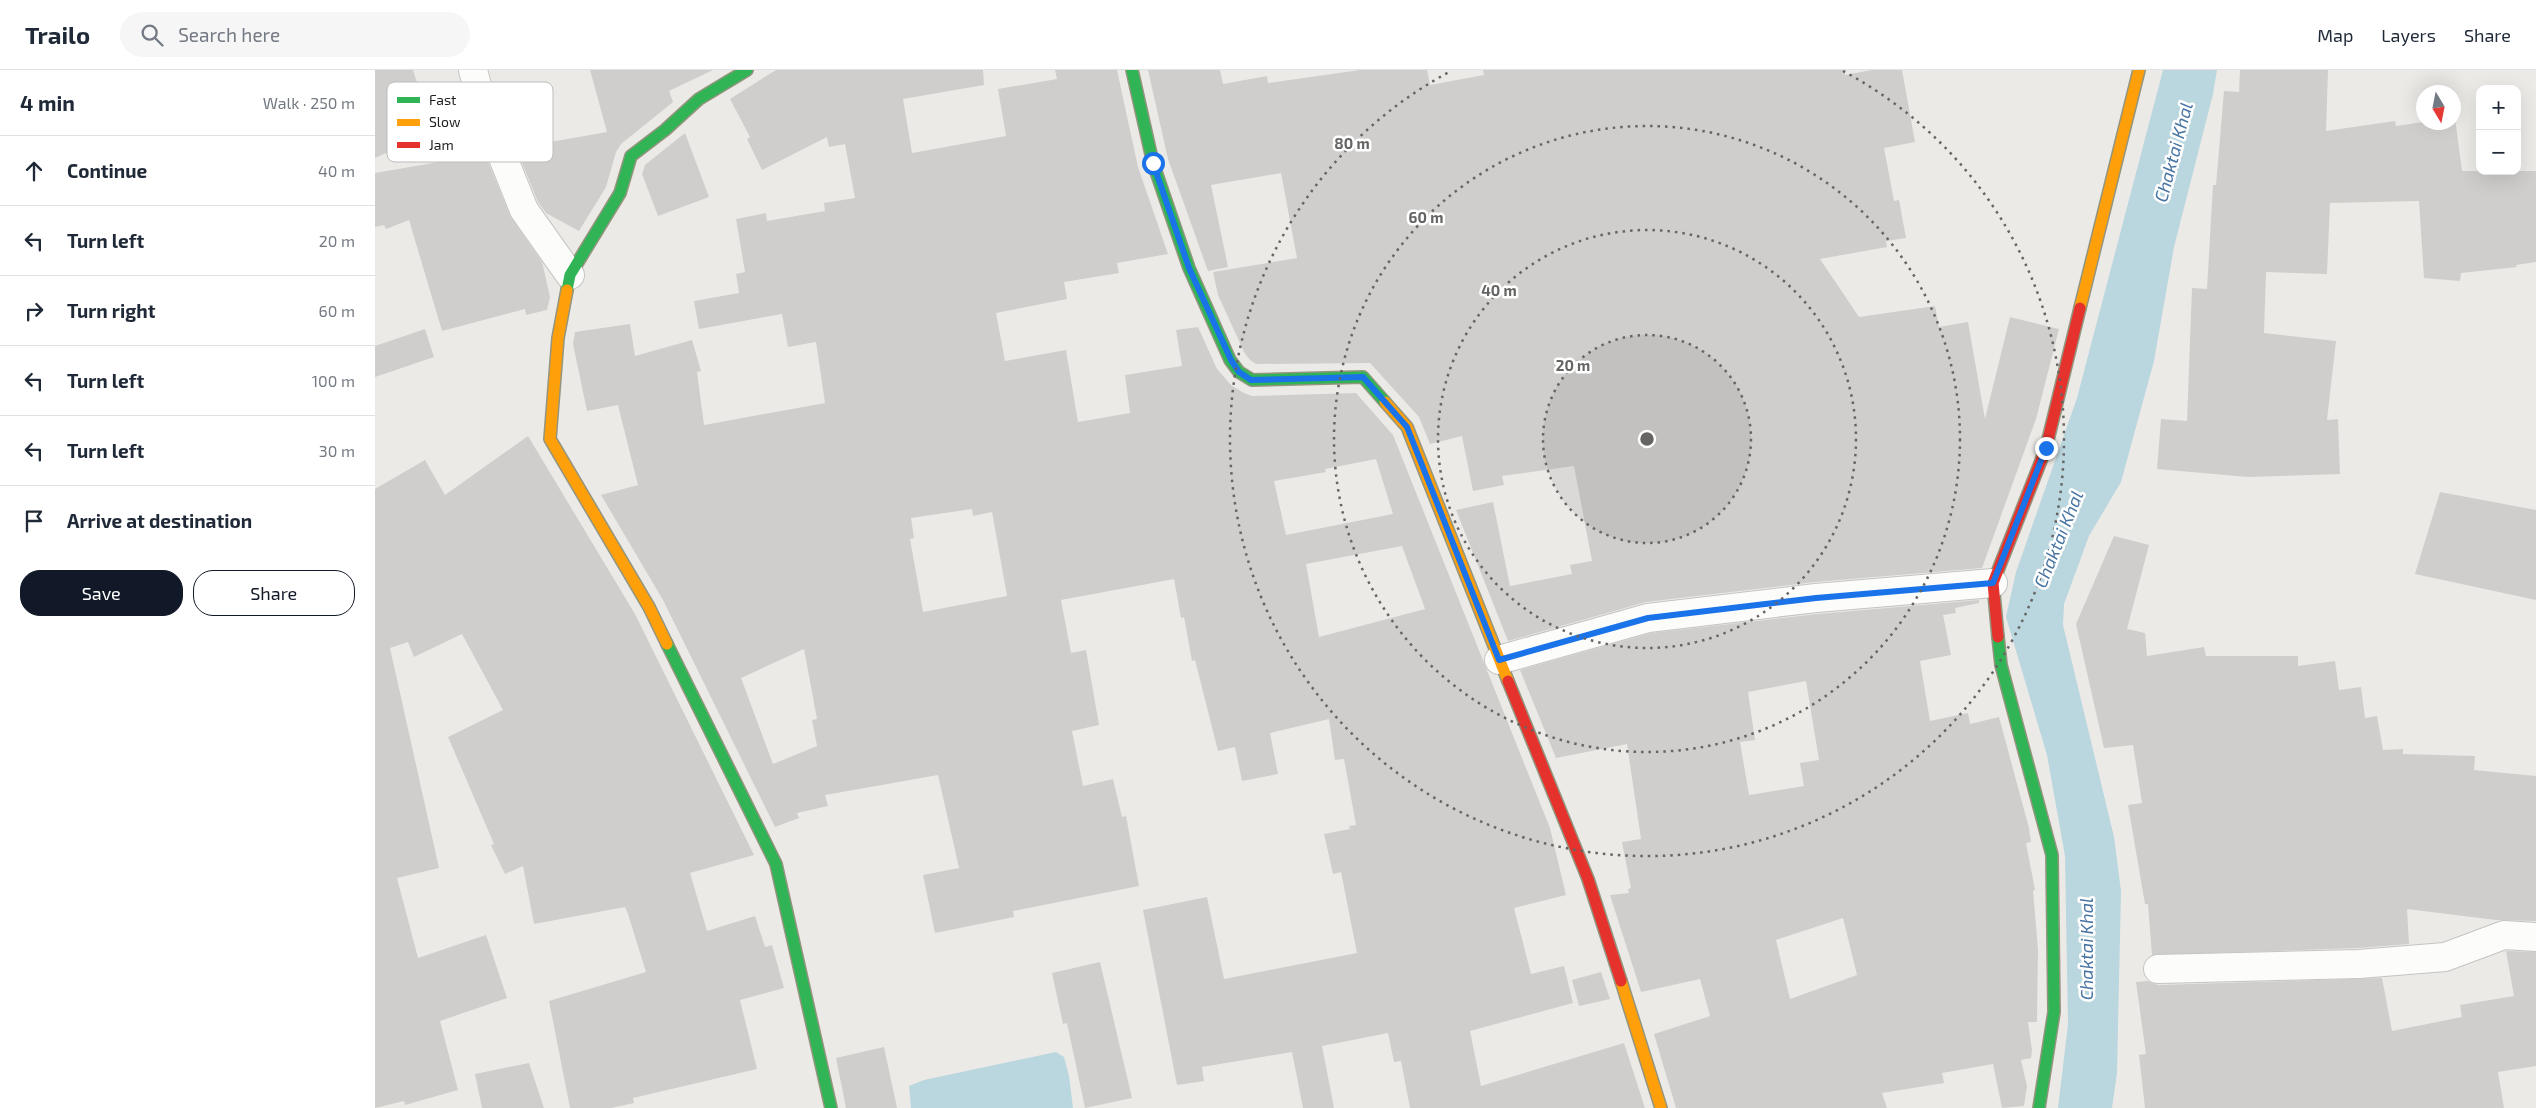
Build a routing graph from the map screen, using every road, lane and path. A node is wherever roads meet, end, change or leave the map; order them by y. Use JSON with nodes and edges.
{"nodes":[{"id":1,"x":747,"y":70,"type":"edge"},
{"id":2,"x":1132,"y":70,"type":"edge"},
{"id":3,"x":2139,"y":70,"type":"edge"},
{"id":4,"x":504,"y":162,"type":"edge"},
{"id":5,"x":570,"y":275,"type":"junction"},
{"id":6,"x":1993,"y":583,"type":"junction"},
{"id":7,"x":1499,"y":660,"type":"junction"},
{"id":8,"x":2536,"y":937,"type":"edge"},
{"id":9,"x":2158,"y":969,"type":"dead end"},
{"id":10,"x":831,"y":1108,"type":"edge"},
{"id":11,"x":1661,"y":1108,"type":"edge"},
{"id":12,"x":2039,"y":1108,"type":"edge"}],
"edges":[{"from":1,"to":5,"type":"street"},
{"from":2,"to":7,"type":"street"},
{"from":3,"to":6,"type":"street"},
{"from":4,"to":5,"type":"street"},
{"from":5,"to":10,"type":"street"},
{"from":6,"to":7,"type":"street"},
{"from":6,"to":12,"type":"street"},
{"from":7,"to":11,"type":"street"},
{"from":8,"to":9,"type":"street"}]}
